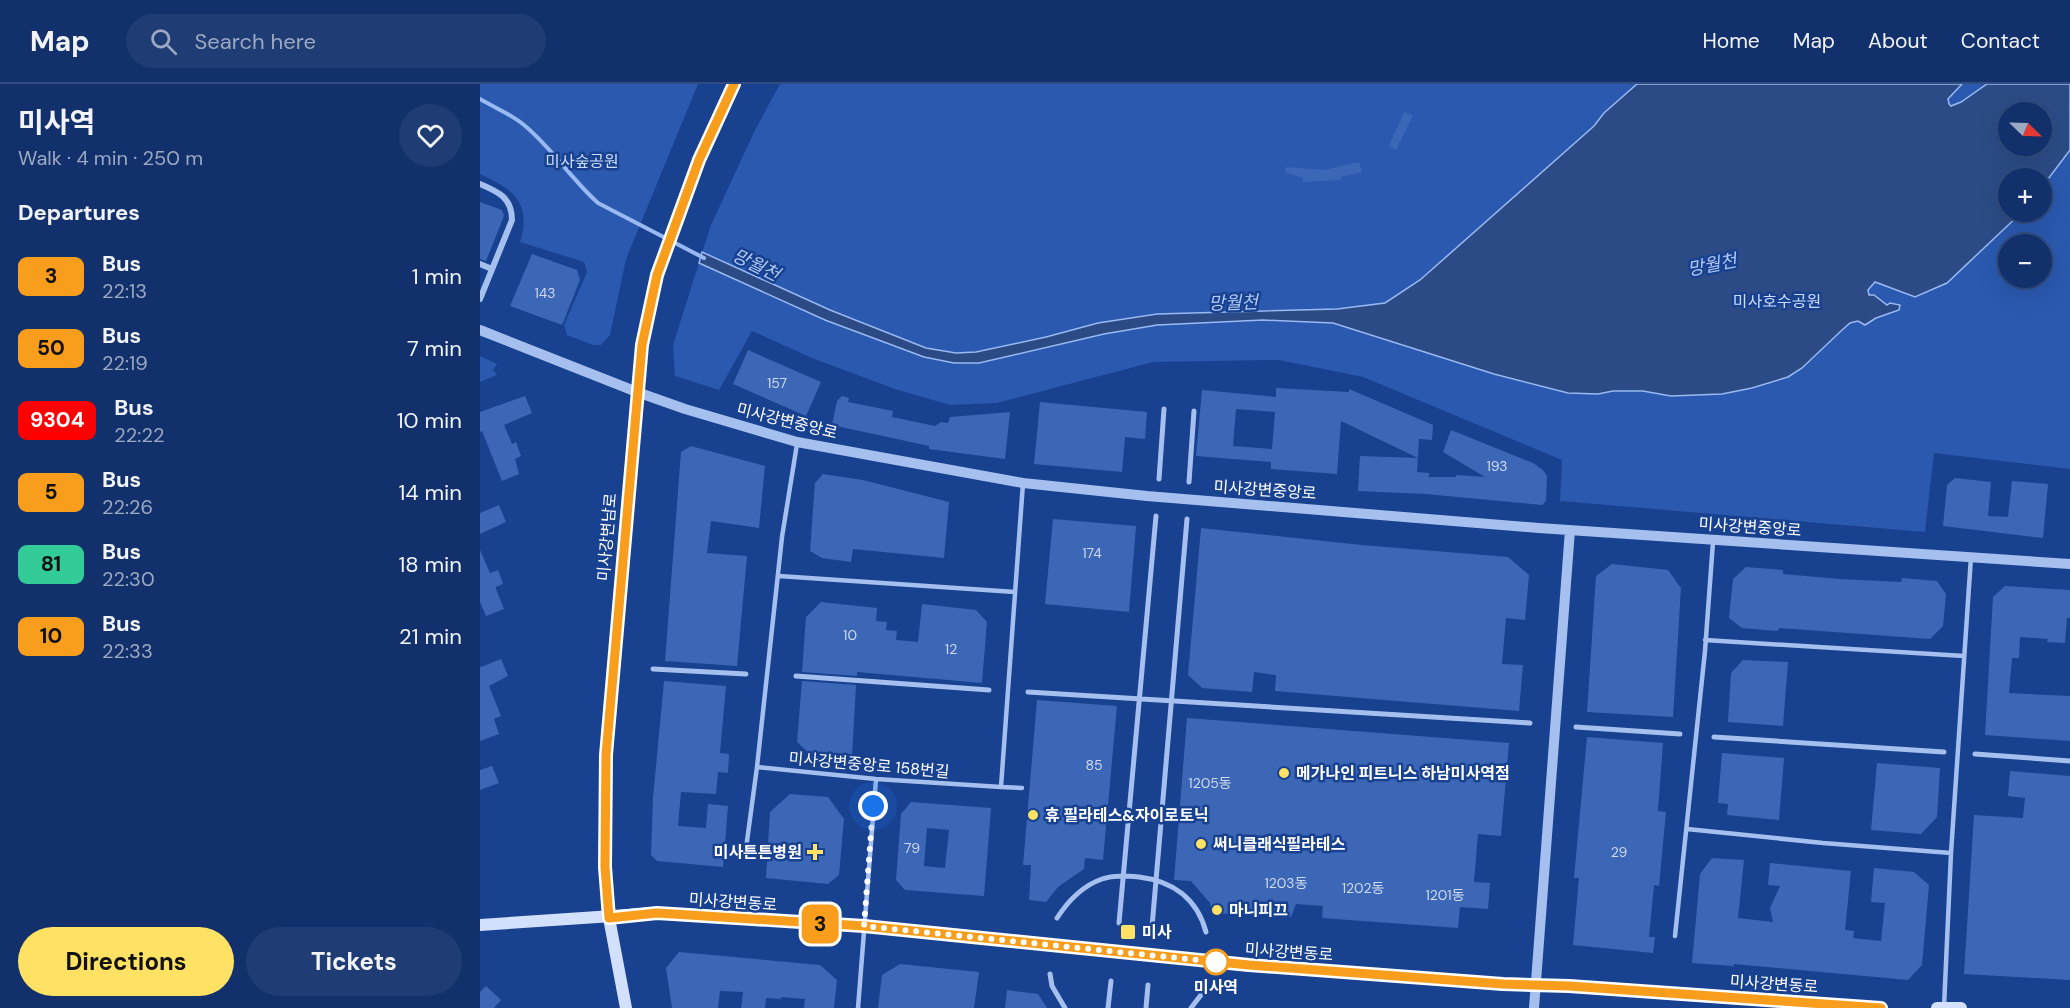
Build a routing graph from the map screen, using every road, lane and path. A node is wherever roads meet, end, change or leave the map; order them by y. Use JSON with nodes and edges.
{"nodes":[{"id":1,"x":734,"y":84,"type":"edge"},
{"id":2,"x":480,"y":184,"type":"edge"},
{"id":3,"x":480,"y":264,"type":"edge"},
{"id":4,"x":492,"y":269,"type":"junction"},
{"id":5,"x":480,"y":299,"type":"edge"},
{"id":6,"x":480,"y":330,"type":"edge"},
{"id":7,"x":637,"y":392,"type":"junction"},
{"id":8,"x":1164,"y":409,"type":"dead end"},
{"id":9,"x":1194,"y":411,"type":"dead end"},
{"id":10,"x":797,"y":442,"type":"junction"},
{"id":11,"x":1159,"y":480,"type":"dead end"},
{"id":12,"x":1189,"y":482,"type":"dead end"},
{"id":13,"x":1023,"y":483,"type":"junction"},
{"id":14,"x":1156,"y":516,"type":"dead end"},
{"id":15,"x":1187,"y":519,"type":"dead end"},
{"id":16,"x":1570,"y":530,"type":"junction"},
{"id":17,"x":1713,"y":539,"type":"junction"},
{"id":18,"x":1971,"y":557,"type":"junction"},
{"id":19,"x":2070,"y":564,"type":"edge"},
{"id":20,"x":779,"y":576,"type":"junction"},
{"id":21,"x":1015,"y":592,"type":"junction"},
{"id":22,"x":1706,"y":640,"type":"junction"},
{"id":23,"x":1964,"y":656,"type":"junction"},
{"id":24,"x":653,"y":669,"type":"dead end"},
{"id":25,"x":746,"y":674,"type":"dead end"},
{"id":26,"x":796,"y":676,"type":"dead end"},
{"id":27,"x":989,"y":690,"type":"dead end"},
{"id":28,"x":1028,"y":692,"type":"dead end"},
{"id":29,"x":1140,"y":698,"type":"junction"},
{"id":30,"x":1171,"y":700,"type":"junction"},
{"id":31,"x":1530,"y":723,"type":"dead end"},
{"id":32,"x":1576,"y":727,"type":"dead end"},
{"id":33,"x":1680,"y":734,"type":"dead end"},
{"id":34,"x":1714,"y":737,"type":"dead end"},
{"id":35,"x":1944,"y":752,"type":"dead end"},
{"id":36,"x":1975,"y":754,"type":"dead end"},
{"id":37,"x":2070,"y":761,"type":"edge"},
{"id":38,"x":757,"y":767,"type":"junction"},
{"id":39,"x":876,"y":779,"type":"junction"},
{"id":40,"x":1001,"y":787,"type":"junction"},
{"id":41,"x":1022,"y":788,"type":"dead end"},
{"id":42,"x":1687,"y":829,"type":"junction"},
{"id":43,"x":1951,"y":853,"type":"junction"},
{"id":44,"x":745,"y":856,"type":"dead end"},
{"id":45,"x":1124,"y":875,"type":"junction"},
{"id":46,"x":1157,"y":879,"type":"junction"},
{"id":47,"x":609,"y":918,"type":"junction"},
{"id":48,"x":1057,"y":918,"type":"dead end"},
{"id":49,"x":1119,"y":923,"type":"dead end"},
{"id":50,"x":480,"y":925,"type":"edge"},
{"id":51,"x":864,"y":926,"type":"junction"},
{"id":52,"x":1152,"y":927,"type":"dead end"},
{"id":53,"x":1206,"y":932,"type":"dead end"},
{"id":54,"x":1675,"y":936,"type":"dead end"},
{"id":55,"x":1050,"y":974,"type":"dead end"},
{"id":56,"x":1111,"y":981,"type":"dead end"},
{"id":57,"x":1148,"y":985,"type":"dead end"},
{"id":58,"x":1534,"y":986,"type":"junction"},
{"id":59,"x":1204,"y":991,"type":"dead end"},
{"id":60,"x":1944,"y":1007,"type":"edge"},
{"id":61,"x":626,"y":1008,"type":"edge"},
{"id":62,"x":858,"y":1008,"type":"edge"},
{"id":63,"x":1065,"y":1008,"type":"edge"},
{"id":64,"x":1108,"y":1008,"type":"edge"},
{"id":65,"x":1146,"y":1008,"type":"edge"},
{"id":66,"x":1191,"y":1008,"type":"edge"},
{"id":67,"x":1534,"y":1008,"type":"edge"},
{"id":68,"x":1881,"y":1008,"type":"edge"},
{"id":69,"x":1937,"y":1008,"type":"edge"},
{"id":70,"x":1961,"y":1008,"type":"edge"}],
"edges":[{"from":1,"to":7,"type":"main road","name":"미사강변남로"},
{"from":2,"to":4,"type":"street"},
{"from":3,"to":4,"type":"street"},
{"from":4,"to":5,"type":"street"},
{"from":6,"to":7,"type":"street","name":"미사강변중앙로"},
{"from":7,"to":10,"type":"street","name":"미사강변중앙로"},
{"from":7,"to":47,"type":"main road","name":"미사강변남로"},
{"from":8,"to":11,"type":"street"},
{"from":9,"to":12,"type":"street"},
{"from":10,"to":13,"type":"street","name":"미사강변중앙로"},
{"from":10,"to":20,"type":"lane"},
{"from":13,"to":16,"type":"street","name":"미사강변중앙로"},
{"from":13,"to":21,"type":"lane"},
{"from":14,"to":29,"type":"street"},
{"from":15,"to":30,"type":"street"},
{"from":16,"to":17,"type":"street","name":"미사강변중앙로"},
{"from":16,"to":58,"type":"street"},
{"from":17,"to":18,"type":"street","name":"미사강변중앙로"},
{"from":17,"to":22,"type":"lane"},
{"from":18,"to":19,"type":"street","name":"미사강변중앙로"},
{"from":18,"to":23,"type":"lane"},
{"from":20,"to":21,"type":"lane"},
{"from":20,"to":38,"type":"lane"},
{"from":21,"to":40,"type":"lane"},
{"from":22,"to":23,"type":"lane"},
{"from":22,"to":42,"type":"lane"},
{"from":23,"to":43,"type":"lane"},
{"from":24,"to":25,"type":"street"},
{"from":26,"to":27,"type":"street"},
{"from":28,"to":29,"type":"street"},
{"from":29,"to":30,"type":"street"},
{"from":29,"to":45,"type":"street"},
{"from":30,"to":31,"type":"street"},
{"from":30,"to":46,"type":"street"},
{"from":32,"to":33,"type":"street"},
{"from":34,"to":35,"type":"street"},
{"from":36,"to":37,"type":"street"},
{"from":38,"to":39,"type":"lane","name":"미사강변중앙로 158번길"},
{"from":38,"to":44,"type":"lane"},
{"from":39,"to":40,"type":"lane","name":"미사강변중앙로 158번길"},
{"from":39,"to":51,"type":"lane"},
{"from":40,"to":41,"type":"lane","name":"미사강변중앙로 158번길"},
{"from":42,"to":43,"type":"lane"},
{"from":42,"to":54,"type":"lane"},
{"from":43,"to":60,"type":"lane"},
{"from":45,"to":46,"type":"street"},
{"from":45,"to":48,"type":"street"},
{"from":45,"to":49,"type":"street"},
{"from":46,"to":52,"type":"street"},
{"from":46,"to":53,"type":"street"},
{"from":47,"to":50,"type":"main road","name":"미사강변동로"},
{"from":47,"to":51,"type":"main road","name":"미사강변동로"},
{"from":47,"to":61,"type":"main road","name":"미사강변남로"},
{"from":51,"to":58,"type":"main road","name":"미사강변동로"},
{"from":51,"to":62,"type":"lane"},
{"from":55,"to":63,"type":"street"},
{"from":56,"to":64,"type":"street"},
{"from":57,"to":65,"type":"street"},
{"from":58,"to":67,"type":"street"},
{"from":58,"to":68,"type":"main road","name":"미사강변동로"},
{"from":59,"to":66,"type":"street"},
{"from":60,"to":69,"type":"main road"},
{"from":60,"to":70,"type":"main road"}]}
